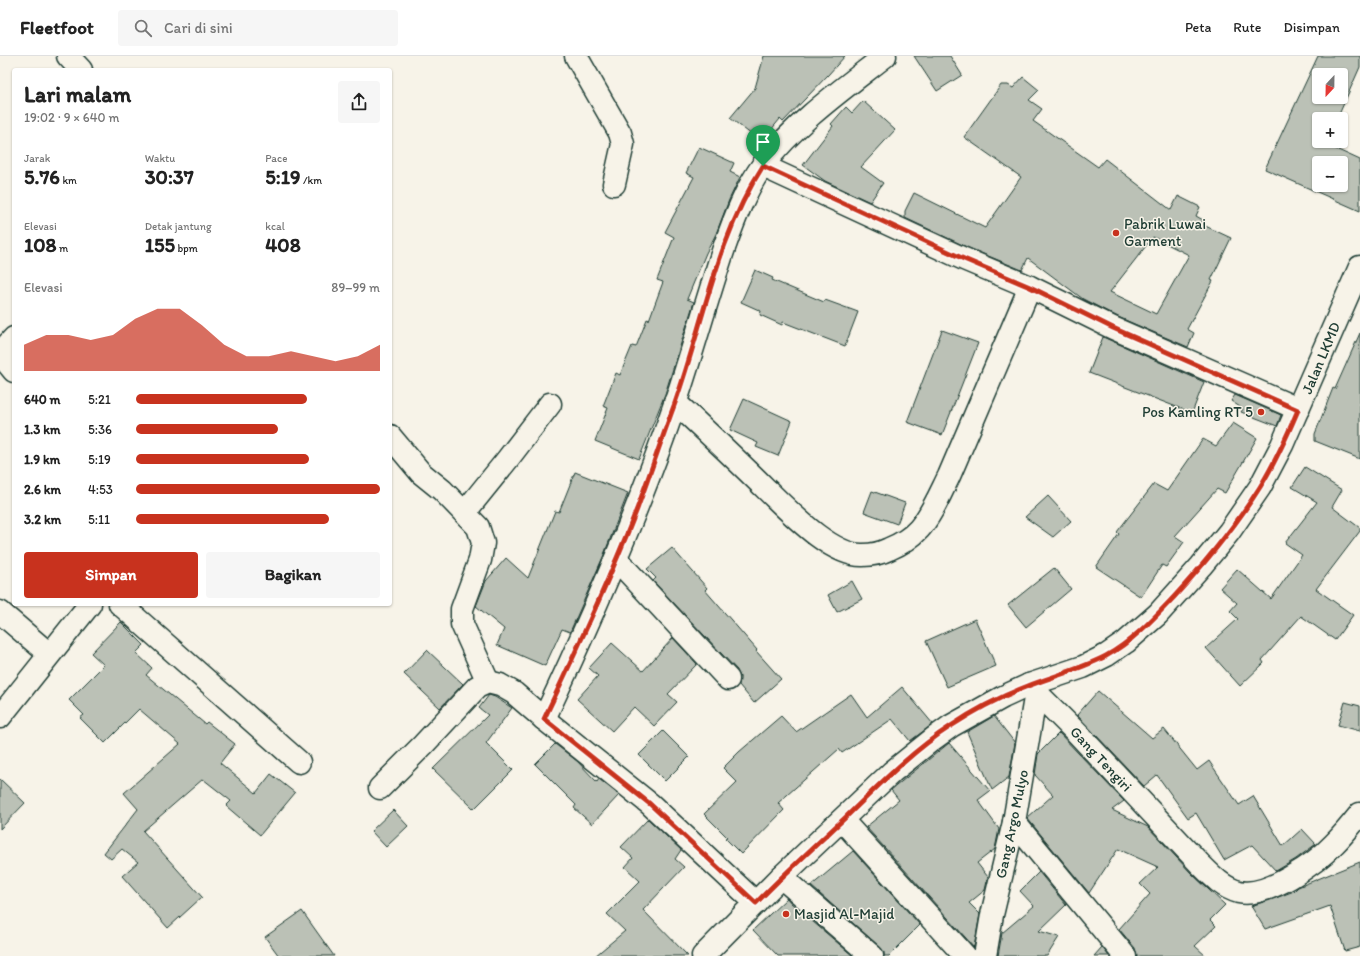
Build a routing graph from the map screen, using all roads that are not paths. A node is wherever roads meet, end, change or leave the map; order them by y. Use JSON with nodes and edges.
{"nodes":[{"id":1,"x":68,"y":56,"type":"edge"},
{"id":2,"x":576,"y":56,"type":"edge"},
{"id":3,"x":885,"y":56,"type":"edge"},
{"id":4,"x":79,"y":68,"type":"edge"},
{"id":5,"x":763,"y":166,"type":"junction"},
{"id":6,"x":614,"y":184,"type":"dead end"},
{"id":7,"x":1360,"y":267,"type":"edge"},
{"id":8,"x":1030,"y":287,"type":"junction"},
{"id":9,"x":12,"y":340,"type":"edge"},
{"id":10,"x":0,"y":354,"type":"edge"},
{"id":11,"x":12,"y":368,"type":"edge"},
{"id":12,"x":675,"y":402,"type":"junction"},
{"id":13,"x":550,"y":404,"type":"dead end"},
{"id":14,"x":1298,"y":410,"type":"junction"},
{"id":15,"x":392,"y":438,"type":"edge"},
{"id":16,"x":465,"y":512,"type":"junction"},
{"id":17,"x":616,"y":559,"type":"junction"},
{"id":18,"x":88,"y":606,"type":"edge"},
{"id":19,"x":122,"y":606,"type":"edge"},
{"id":20,"x":0,"y":612,"type":"edge"},
{"id":21,"x":49,"y":654,"type":"junction"},
{"id":22,"x":728,"y":679,"type":"dead end"},
{"id":23,"x":488,"y":682,"type":"junction"},
{"id":24,"x":1033,"y":688,"type":"junction"},
{"id":25,"x":0,"y":717,"type":"edge"},
{"id":26,"x":544,"y":719,"type":"junction"},
{"id":27,"x":299,"y":762,"type":"dead end"},
{"id":28,"x":380,"y":788,"type":"dead end"},
{"id":29,"x":1360,"y":814,"type":"edge"},
{"id":30,"x":842,"y":820,"type":"junction"},
{"id":31,"x":1014,"y":822,"type":"junction"},
{"id":32,"x":781,"y":877,"type":"junction"},
{"id":33,"x":756,"y":903,"type":"junction"},
{"id":34,"x":702,"y":956,"type":"edge"},
{"id":35,"x":872,"y":956,"type":"edge"},
{"id":36,"x":965,"y":956,"type":"edge"},
{"id":37,"x":985,"y":956,"type":"edge"},
{"id":38,"x":1125,"y":956,"type":"edge"}],
"edges":[{"from":1,"to":4,"type":"street"},
{"from":2,"to":6,"type":"street"},
{"from":3,"to":5,"type":"street"},
{"from":5,"to":8,"type":"street"},
{"from":5,"to":12,"type":"street"},
{"from":7,"to":14,"type":"street","name":"Jalan LKMD"},
{"from":8,"to":12,"type":"street"},
{"from":8,"to":14,"type":"street"},
{"from":9,"to":10,"type":"street"},
{"from":10,"to":11,"type":"street"},
{"from":12,"to":17,"type":"street"},
{"from":13,"to":16,"type":"street"},
{"from":14,"to":24,"type":"street","name":"Jalan LKMD"},
{"from":15,"to":16,"type":"street"},
{"from":16,"to":23,"type":"street"},
{"from":17,"to":22,"type":"street"},
{"from":17,"to":26,"type":"street"},
{"from":18,"to":21,"type":"street"},
{"from":19,"to":27,"type":"street"},
{"from":20,"to":21,"type":"street"},
{"from":21,"to":25,"type":"street"},
{"from":23,"to":26,"type":"street"},
{"from":23,"to":28,"type":"street"},
{"from":24,"to":29,"type":"street","name":"Gang Tengiri"},
{"from":24,"to":30,"type":"street","name":"Jalan LKMD"},
{"from":24,"to":31,"type":"street","name":"Gang Argo Mulyo"},
{"from":26,"to":33,"type":"street"},
{"from":30,"to":32,"type":"street","name":"Jalan LKMD"},
{"from":30,"to":36,"type":"street"},
{"from":31,"to":37,"type":"street","name":"Gang Argo Mulyo"},
{"from":31,"to":38,"type":"street"},
{"from":32,"to":33,"type":"street","name":"Jalan LKMD"},
{"from":32,"to":35,"type":"street"},
{"from":33,"to":34,"type":"street","name":"Jalan LKMD"}]}
